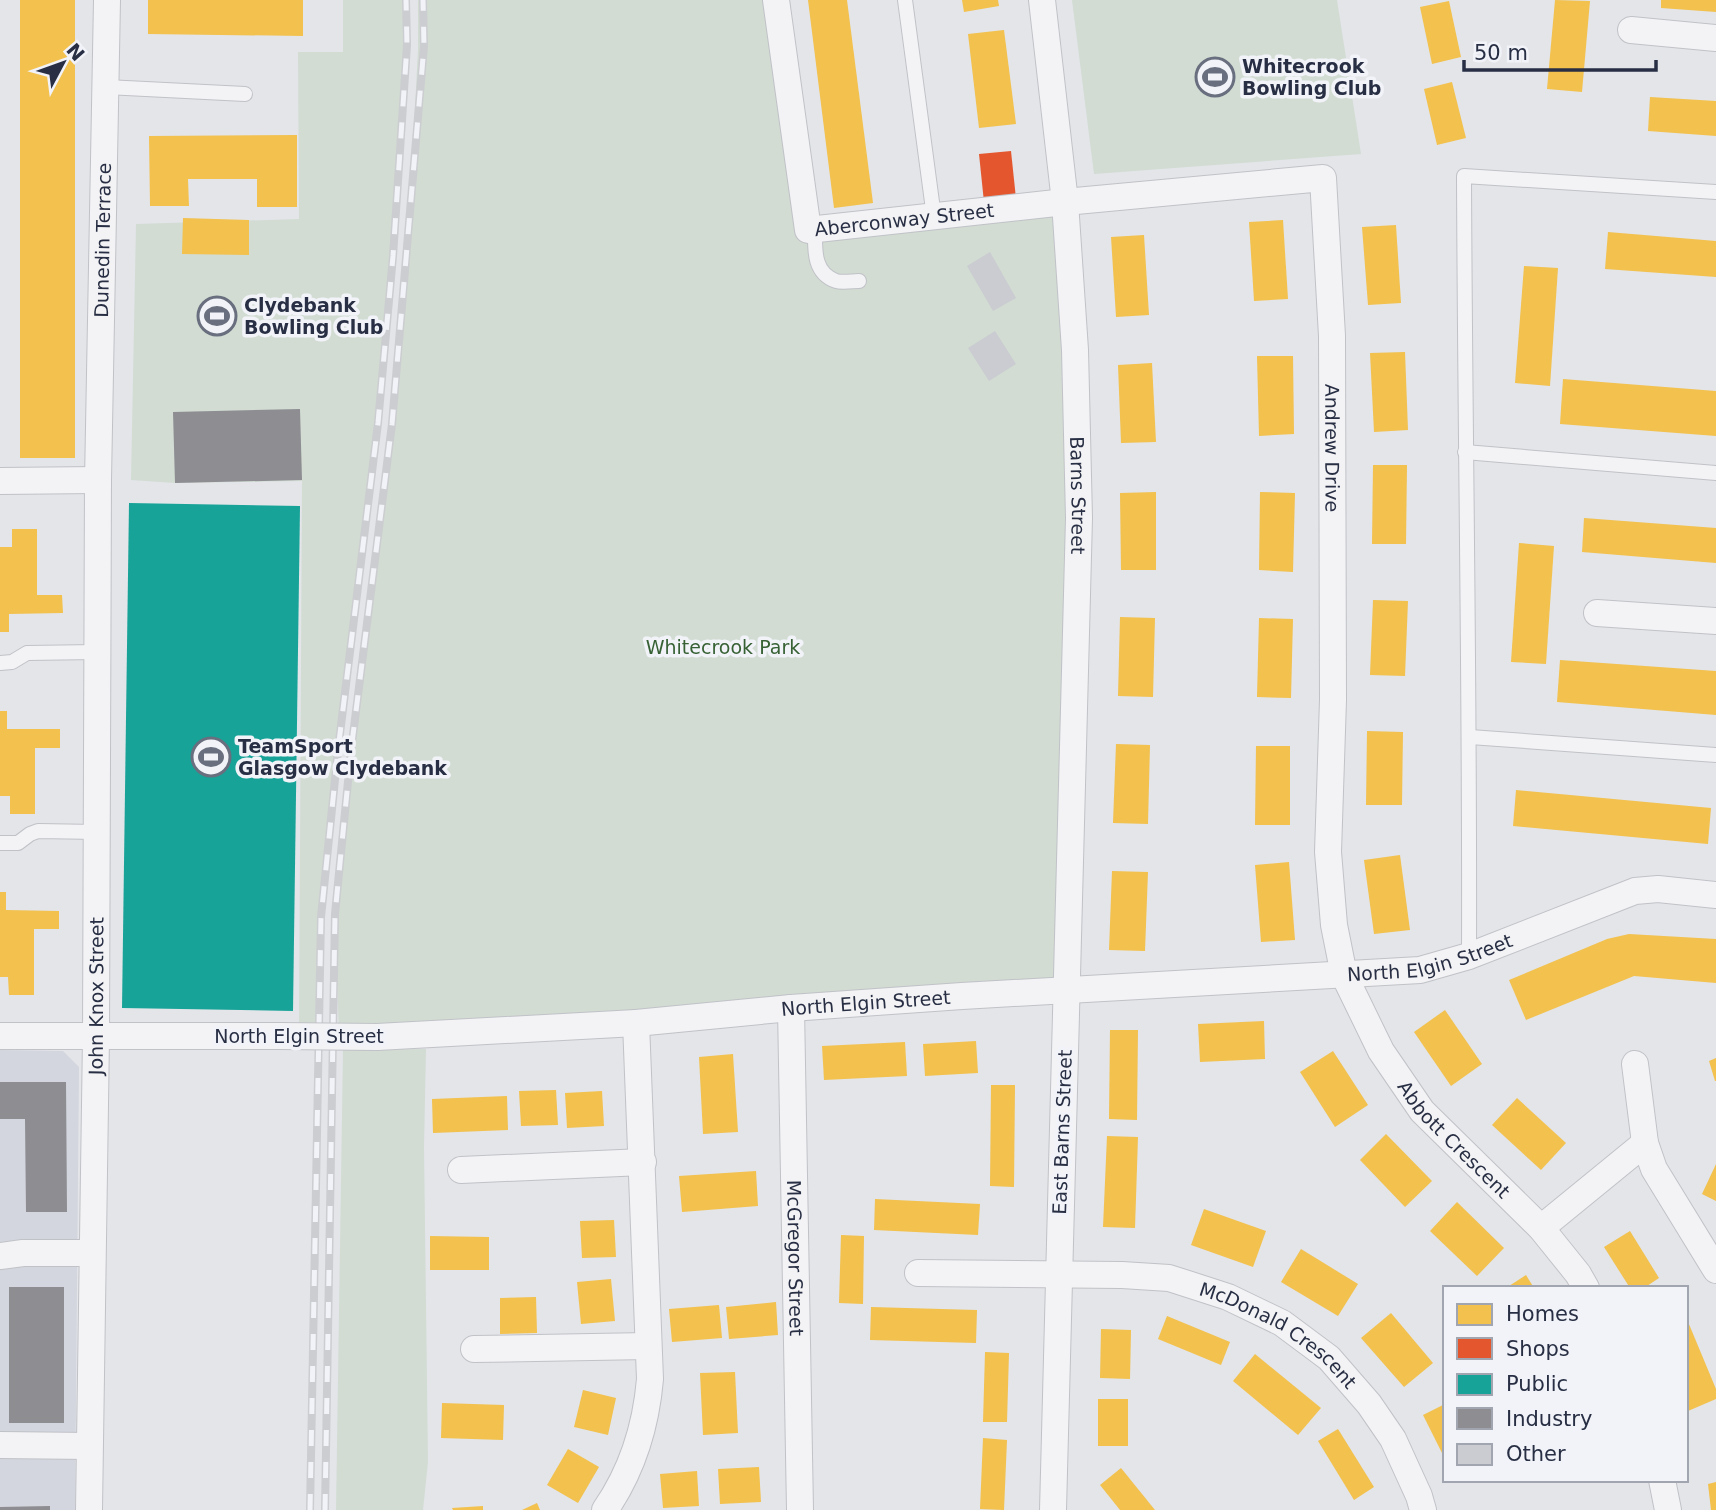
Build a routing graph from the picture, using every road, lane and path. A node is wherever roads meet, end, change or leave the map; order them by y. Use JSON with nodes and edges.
{"nodes":[{"id":1,"x":107,"y":0,"type":"edge"},
{"id":2,"x":776,"y":0,"type":"edge"},
{"id":3,"x":905,"y":0,"type":"edge"},
{"id":4,"x":1042,"y":0,"type":"edge"},
{"id":5,"x":1631,"y":30,"type":"dead end"},
{"id":6,"x":1716,"y":38,"type":"edge"},
{"id":7,"x":106,"y":87,"type":"junction"},
{"id":8,"x":245,"y":94,"type":"dead end"},
{"id":9,"x":1716,"y":191,"type":"edge"},
{"id":10,"x":1065,"y":202,"type":"junction"},
{"id":11,"x":934,"y":217,"type":"junction"},
{"id":12,"x":815,"y":230,"type":"junction"},
{"id":13,"x":859,"y":281,"type":"dead end"},
{"id":14,"x":1465,"y":452,"type":"junction"},
{"id":15,"x":1716,"y":473,"type":"edge"},
{"id":16,"x":98,"y":480,"type":"junction"},
{"id":17,"x":0,"y":481,"type":"edge"},
{"id":18,"x":1597,"y":613,"type":"dead end"},
{"id":19,"x":1716,"y":621,"type":"edge"},
{"id":20,"x":97,"y":652,"type":"junction"},
{"id":21,"x":0,"y":663,"type":"edge"},
{"id":22,"x":1470,"y":737,"type":"junction"},
{"id":23,"x":1716,"y":755,"type":"edge"},
{"id":24,"x":97,"y":832,"type":"junction"},
{"id":25,"x":0,"y":843,"type":"edge"},
{"id":26,"x":1716,"y":895,"type":"edge"},
{"id":27,"x":1469,"y":956,"type":"junction"},
{"id":28,"x":1344,"y":975,"type":"junction"},
{"id":29,"x":1067,"y":991,"type":"junction"},
{"id":30,"x":791,"y":1008,"type":"junction"},
{"id":31,"x":636,"y":1023,"type":"junction"},
{"id":32,"x":0,"y":1036,"type":"edge"},
{"id":33,"x":96,"y":1037,"type":"junction"},
{"id":34,"x":1635,"y":1064,"type":"dead end"},
{"id":35,"x":1645,"y":1143,"type":"junction"},
{"id":36,"x":643,"y":1162,"type":"junction"},
{"id":37,"x":461,"y":1170,"type":"dead end"},
{"id":38,"x":1541,"y":1228,"type":"junction"},
{"id":39,"x":92,"y":1253,"type":"junction"},
{"id":40,"x":0,"y":1256,"type":"edge"},
{"id":41,"x":1716,"y":1270,"type":"edge"},
{"id":42,"x":918,"y":1273,"type":"dead end"},
{"id":43,"x":1058,"y":1274,"type":"junction"},
{"id":44,"x":1585,"y":1286,"type":"edge"},
{"id":45,"x":648,"y":1346,"type":"junction"},
{"id":46,"x":474,"y":1349,"type":"dead end"},
{"id":47,"x":0,"y":1445,"type":"edge"},
{"id":48,"x":89,"y":1446,"type":"junction"},
{"id":49,"x":1661,"y":1482,"type":"edge"},
{"id":50,"x":616,"y":1506,"type":"edge"},
{"id":51,"x":89,"y":1510,"type":"edge"},
{"id":52,"x":800,"y":1510,"type":"edge"},
{"id":53,"x":1053,"y":1510,"type":"edge"},
{"id":54,"x":1423,"y":1510,"type":"edge"},
{"id":55,"x":1668,"y":1510,"type":"edge"}],
"edges":[{"from":1,"to":7,"type":"street","name":"Dunedin Terrace"},
{"from":2,"to":12,"type":"street","name":"Aberconway Street"},
{"from":3,"to":11,"type":"lane"},
{"from":4,"to":10,"type":"street","name":"Barns Street"},
{"from":5,"to":6,"type":"street"},
{"from":7,"to":8,"type":"lane"},
{"from":7,"to":16,"type":"street","name":"Dunedin Terrace"},
{"from":9,"to":14,"type":"lane"},
{"from":10,"to":11,"type":"street","name":"Aberconway Street"},
{"from":10,"to":28,"type":"street","name":"Andrew Drive"},
{"from":10,"to":29,"type":"street","name":"Barns Street"},
{"from":11,"to":12,"type":"street","name":"Aberconway Street"},
{"from":12,"to":13,"type":"lane"},
{"from":14,"to":15,"type":"lane"},
{"from":14,"to":22,"type":"lane"},
{"from":16,"to":17,"type":"street"},
{"from":16,"to":20,"type":"street","name":"John Knox Street"},
{"from":18,"to":19,"type":"street"},
{"from":20,"to":21,"type":"lane"},
{"from":20,"to":24,"type":"street","name":"John Knox Street"},
{"from":22,"to":23,"type":"lane"},
{"from":22,"to":27,"type":"lane"},
{"from":24,"to":25,"type":"lane"},
{"from":24,"to":33,"type":"street","name":"John Knox Street"},
{"from":26,"to":27,"type":"street","name":"North Elgin Street"},
{"from":27,"to":28,"type":"street","name":"North Elgin Street"},
{"from":28,"to":29,"type":"street","name":"North Elgin Street"},
{"from":28,"to":38,"type":"street","name":"Abbott Crescent"},
{"from":29,"to":30,"type":"street","name":"North Elgin Street"},
{"from":29,"to":43,"type":"street","name":"East Barns Street"},
{"from":30,"to":31,"type":"street","name":"North Elgin Street"},
{"from":30,"to":52,"type":"street","name":"McGregor Street"},
{"from":31,"to":33,"type":"street","name":"North Elgin Street","bridge":true},
{"from":31,"to":36,"type":"street"},
{"from":32,"to":33,"type":"street","name":"North Elgin Street"},
{"from":33,"to":39,"type":"street","name":"John Knox Street"},
{"from":34,"to":35,"type":"street"},
{"from":35,"to":38,"type":"street"},
{"from":35,"to":41,"type":"street"},
{"from":36,"to":37,"type":"street"},
{"from":36,"to":45,"type":"street"},
{"from":38,"to":44,"type":"street","name":"Abbott Crescent"},
{"from":39,"to":40,"type":"street"},
{"from":39,"to":48,"type":"street","name":"John Knox Street"},
{"from":42,"to":43,"type":"street"},
{"from":43,"to":53,"type":"street","name":"East Barns Street"},
{"from":43,"to":54,"type":"street","name":"McDonald Crescent"},
{"from":45,"to":46,"type":"street"},
{"from":45,"to":50,"type":"street"},
{"from":47,"to":48,"type":"street"},
{"from":48,"to":51,"type":"street","name":"John Knox Street"},
{"from":49,"to":55,"type":"street"}]}
